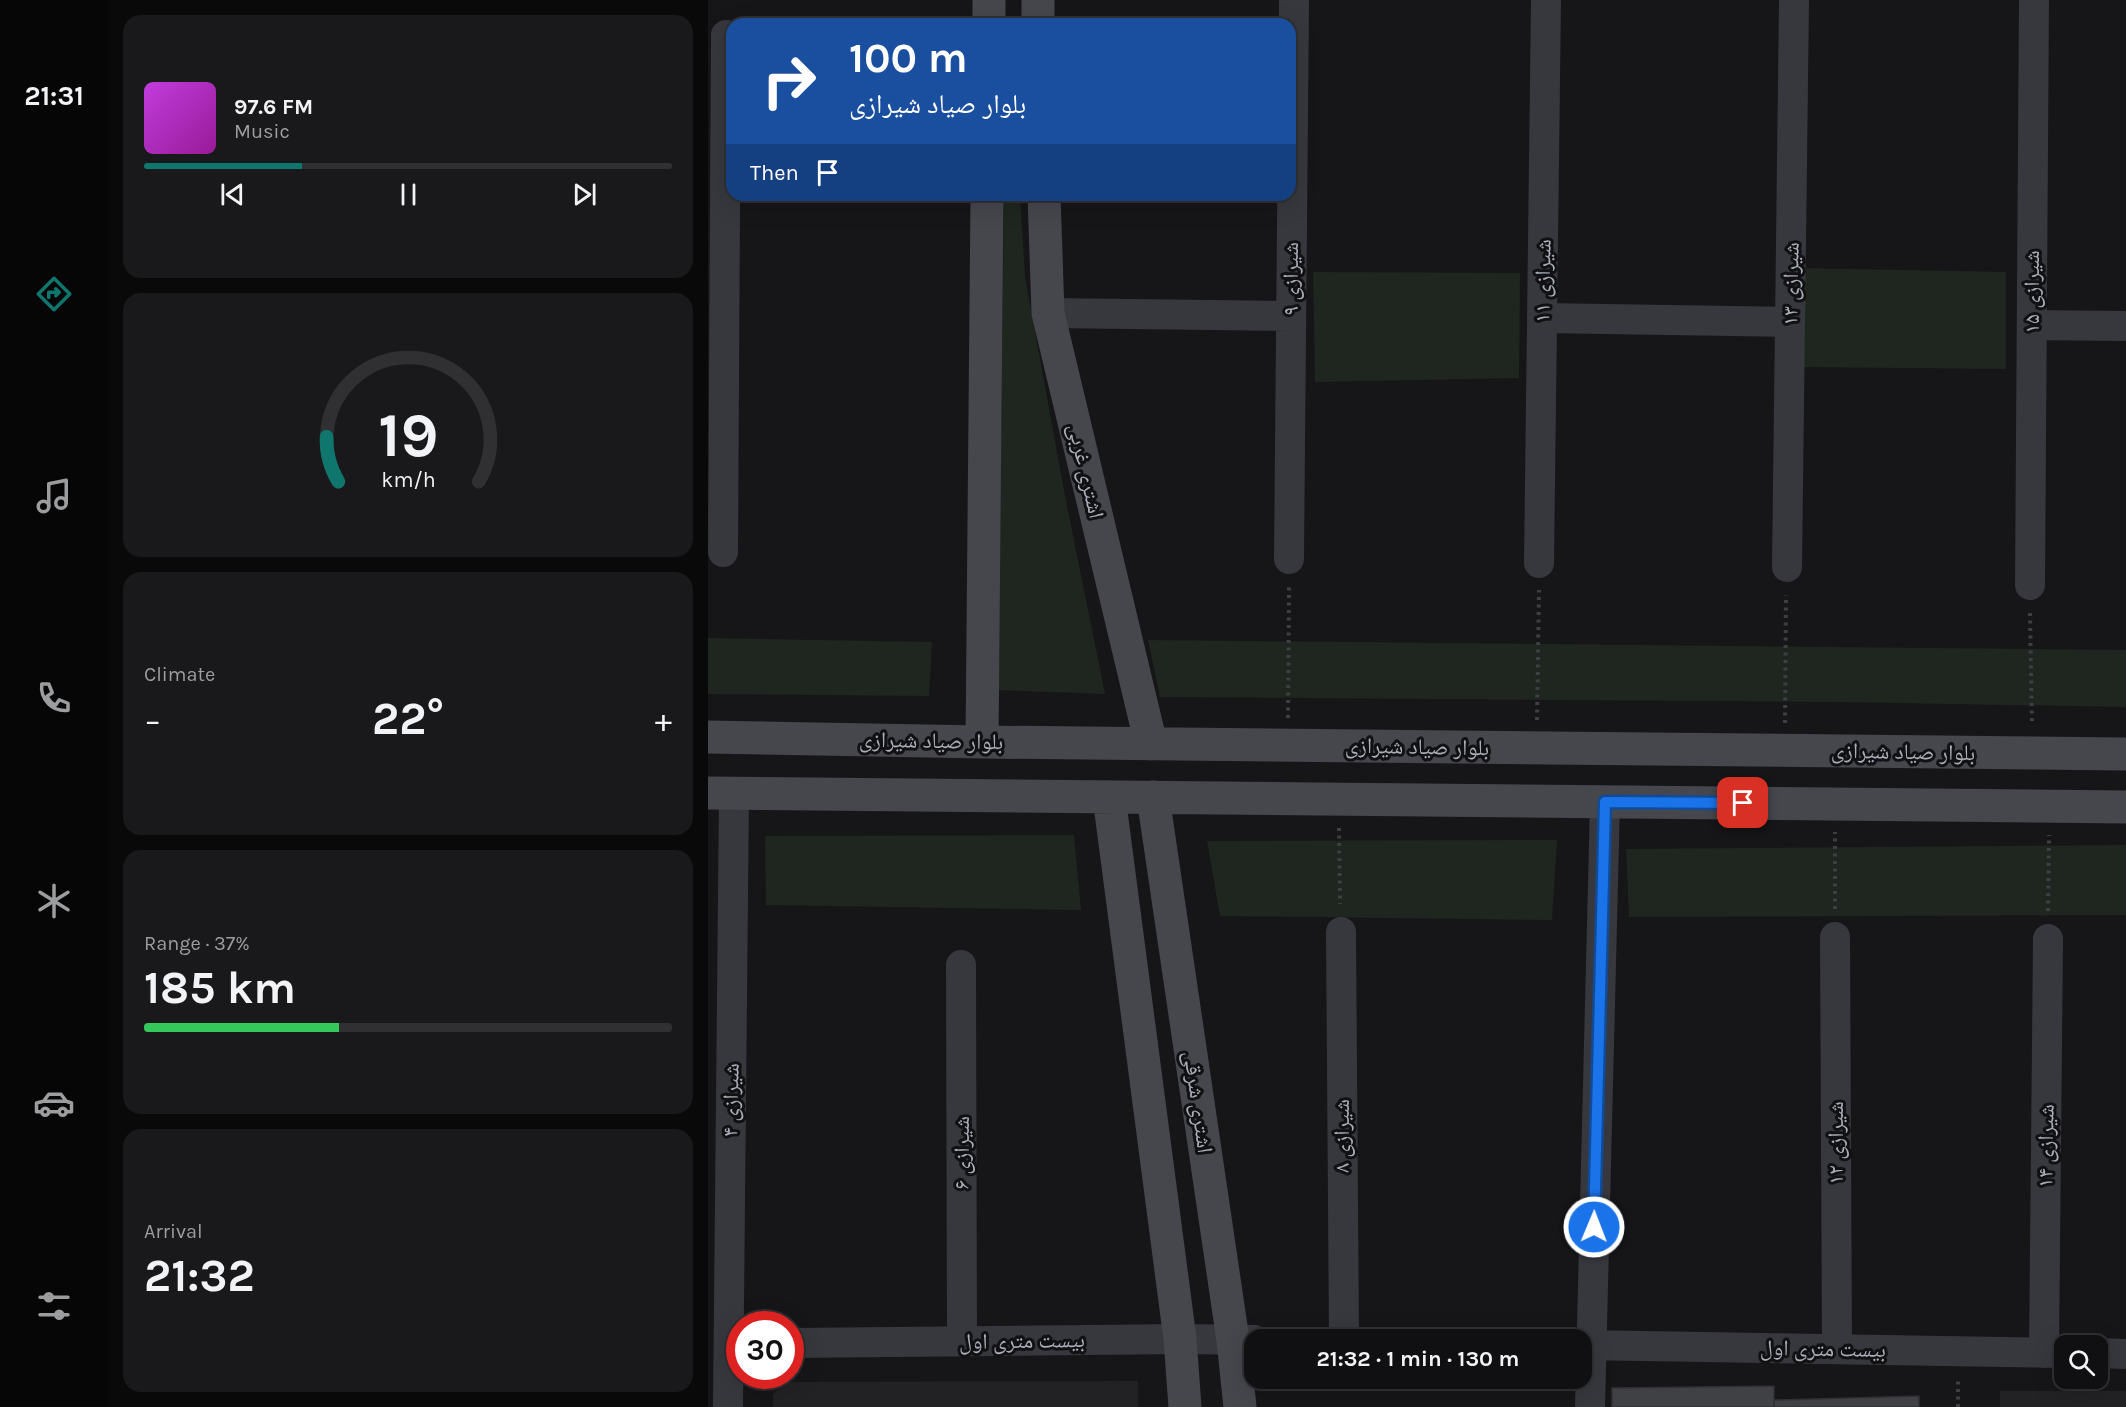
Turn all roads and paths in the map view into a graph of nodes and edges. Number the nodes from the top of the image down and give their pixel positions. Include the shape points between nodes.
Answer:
1 (990, 0) edge
2 (1038, 0) edge
3 (1294, 0) edge
4 (1546, 0) edge
5 (1794, 0) edge
6 (2034, 0) edge
7 (989, 18) edge
8 (1038, 18) edge
9 (1294, 18) edge
10 (726, 35) dead end
11 (987, 201) edge
12 (1044, 201) edge
13 (1292, 201) edge
14 (716, 303) edge
15 (1048, 313) junction
16 (1291, 316) junction
17 (1542, 318) junction
18 (1790, 322) junction
19 (2032, 325) junction
20 (2126, 326) edge
21 (723, 552) dead end
22 (1289, 559) joint
23 (1539, 563) joint
24 (1787, 567) joint
25 (2030, 585) joint
26 (708, 737) edge
27 (981, 742) junction
28 (1151, 744) junction
29 (1287, 745) junction
30 (1537, 748) junction
31 (1785, 750) junction
32 (2032, 753) junction
33 (2126, 754) edge
34 (721, 793) edge
35 (1109, 797) junction
36 (1153, 797) junction
37 (1338, 799) junction
38 (1605, 802) junction
39 (1836, 804) junction
40 (2049, 806) junction
41 (2126, 807) edge
42 (1341, 932) joint
43 (1835, 937) joint
44 (2048, 939) joint
45 (961, 965) dead end
46 (1344, 1329) edge
47 (1587, 1329) edge
48 (1180, 1339) junction
49 (1244, 1340) edge
50 (962, 1341) junction
51 (725, 1344) edge
52 (804, 1344) edge
53 (1592, 1345) edge
54 (1837, 1349) junction
55 (2054, 1353) edge
56 (2108, 1353) edge
57 (2126, 1354) edge
58 (1589, 1389) edge
59 (728, 1407) edge
60 (1185, 1407) edge
61 (1240, 1407) edge
62 (1590, 1407) edge

1 - 7 main road
2 - 8 main road
3 - 9 street, شیرازی ۹
4 - 17 street, شیرازی ۱۱
5 - 18 street, شیرازی ۱۳
6 - 19 street, شیرازی ۱۵
10 - 14 street
11 - 27 main road
12 - 15 main road, اشتری غربی
13 - 16 street, شیرازی ۹
14 - 21 street
15 - 16 street
15 - 28 main road, اشتری غربی
16 - 22 street, شیرازی ۹
17 - 18 street
17 - 23 street, شیرازی ۱۱
18 - 24 street, شیرازی ۱۳
19 - 20 street
19 - 25 street, شیرازی ۱۵
22 - 29 path
23 - 30 path
24 - 31 path
25 - 32 path
26 - 27 main road, بلوار صیاد شیرازی
27 - 28 main road, بلوار صیاد شیرازی
28 - 29 main road, بلوار صیاد شیرازی
29 - 30 main road, بلوار صیاد شیرازی
30 - 31 main road, بلوار صیاد شیرازی
31 - 32 main road, بلوار صیاد شیرازی
32 - 33 main road, بلوار صیاد شیرازی
34 - 35 main road
34 - 51 street, شیرازی ۴
35 - 36 main road
35 - 48 main road
36 - 37 main road
36 - 49 main road, اشتری شرقی
37 - 38 main road
37 - 42 path
38 - 39 main road
38 - 47 street
39 - 40 main road
39 - 43 path
40 - 41 main road
40 - 44 path
42 - 46 street, شیرازی ۸
43 - 54 street, شیرازی ۱۲
44 - 55 street, شیرازی ۱۴
45 - 50 street, شیرازی ۶
48 - 49 street, بیست متری اول
48 - 50 street, بیست متری اول
48 - 60 main road
49 - 61 main road, اشتری شرقی
50 - 52 street, بیست متری اول
51 - 59 street, شیرازی ۴
53 - 54 street, بیست متری اول
54 - 55 street, بیست متری اول
56 - 57 street
58 - 62 street

